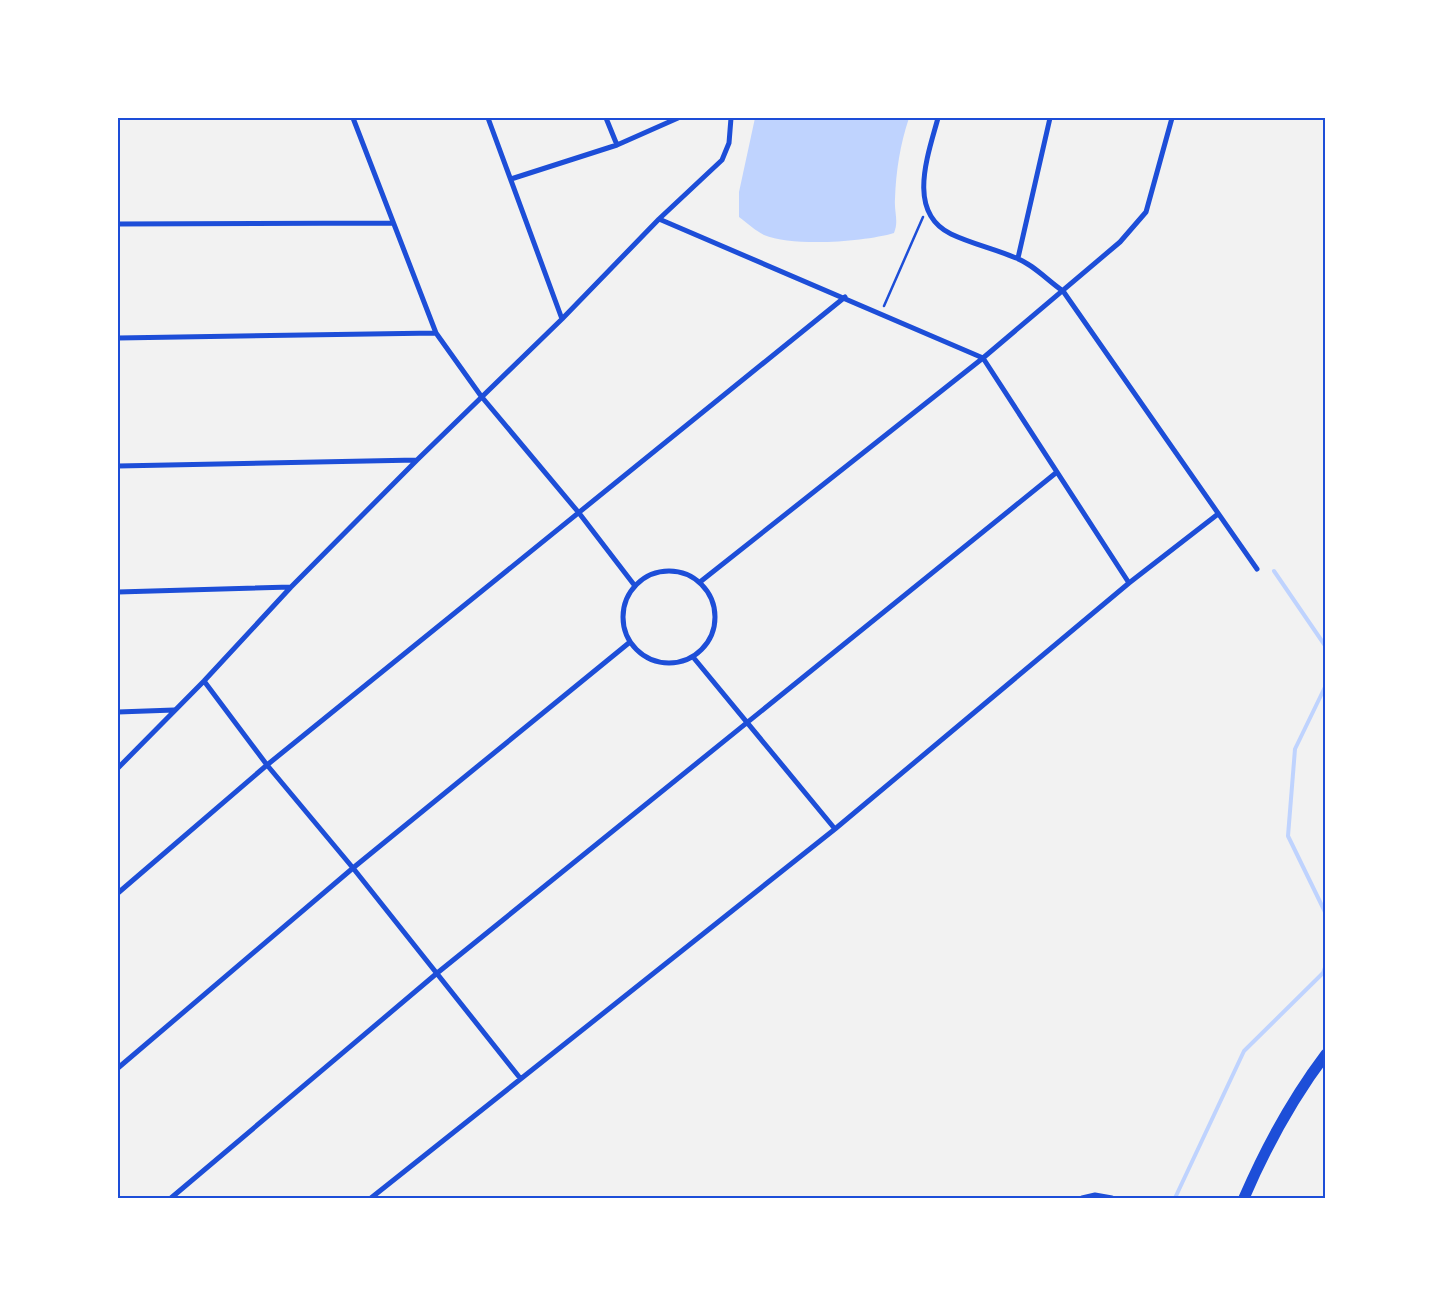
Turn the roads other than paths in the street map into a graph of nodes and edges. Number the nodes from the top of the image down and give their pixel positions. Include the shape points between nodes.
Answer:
1 (353, 118) edge
2 (488, 118) edge
3 (606, 118) edge
4 (678, 118) edge
5 (731, 118) edge
6 (938, 118) edge
7 (1050, 118) edge
8 (1172, 118) edge
9 (617, 145) junction
10 (511, 179) junction
11 (659, 219) junction
12 (393, 223) junction
13 (118, 224) edge
14 (1018, 258) junction
15 (1063, 291) junction
16 (845, 297) junction
17 (562, 319) junction
18 (436, 333) junction
19 (118, 338) edge
20 (982, 358) junction
21 (482, 396) junction
22 (416, 460) junction
23 (118, 466) edge
24 (1057, 472) junction
25 (579, 513) junction
26 (1218, 514) junction
27 (1257, 569) dead end
28 (700, 582) junction
29 (1129, 583) junction
30 (635, 586) junction
31 (291, 587) junction
32 (118, 592) edge
33 (630, 642) junction
34 (693, 657) junction
35 (204, 681) junction
36 (175, 710) junction
37 (118, 712) edge
38 (749, 724) junction
39 (267, 765) junction
40 (118, 768) edge
41 (835, 829) junction
42 (353, 868) junction
43 (118, 893) edge
44 (436, 974) junction
45 (1326, 1054) edge
46 (118, 1068) edge
47 (520, 1078) junction
48 (171, 1198) edge
49 (371, 1198) edge
50 (1082, 1198) edge
51 (1112, 1198) edge
52 (1244, 1198) edge

1 - 12 street
2 - 10 street
3 - 9 street
4 - 9 street
5 - 11 street via 729,142 722,160
6 - 14 street via 924,183 926,209 936,225 952,234
7 - 14 street
8 - 15 street via 1146,212 1120,242
9 - 10 street
10 - 17 street
11 - 16 street
11 - 17 street
12 - 13 street
12 - 18 street
14 - 15 street
15 - 20 street
15 - 26 street
16 - 20 street
16 - 25 street
17 - 21 street
18 - 19 street
18 - 21 street
20 - 24 street
20 - 28 street
21 - 22 street
21 - 25 street
22 - 23 street
22 - 31 street
24 - 29 street
24 - 38 street
25 - 30 street
25 - 39 street
26 - 27 street
26 - 29 street
28 - 30 street via 672,571 652,574
28 - 34 street via 711,596 716,612 714,630 706,645
29 - 41 street
30 - 33 street via 626,598 623,613 624,628
31 - 32 street
31 - 35 street
33 - 34 street via 642,655 658,662 676,663
33 - 42 street
34 - 38 street
35 - 36 street
35 - 39 street
36 - 37 street
36 - 40 street
38 - 41 street
38 - 44 street
39 - 42 street
39 - 43 street
41 - 47 street
42 - 44 street
42 - 46 street
44 - 47 street
44 - 48 street
45 - 52 highway via 1295,1097
47 - 49 street
50 - 51 street via 1095,1195

